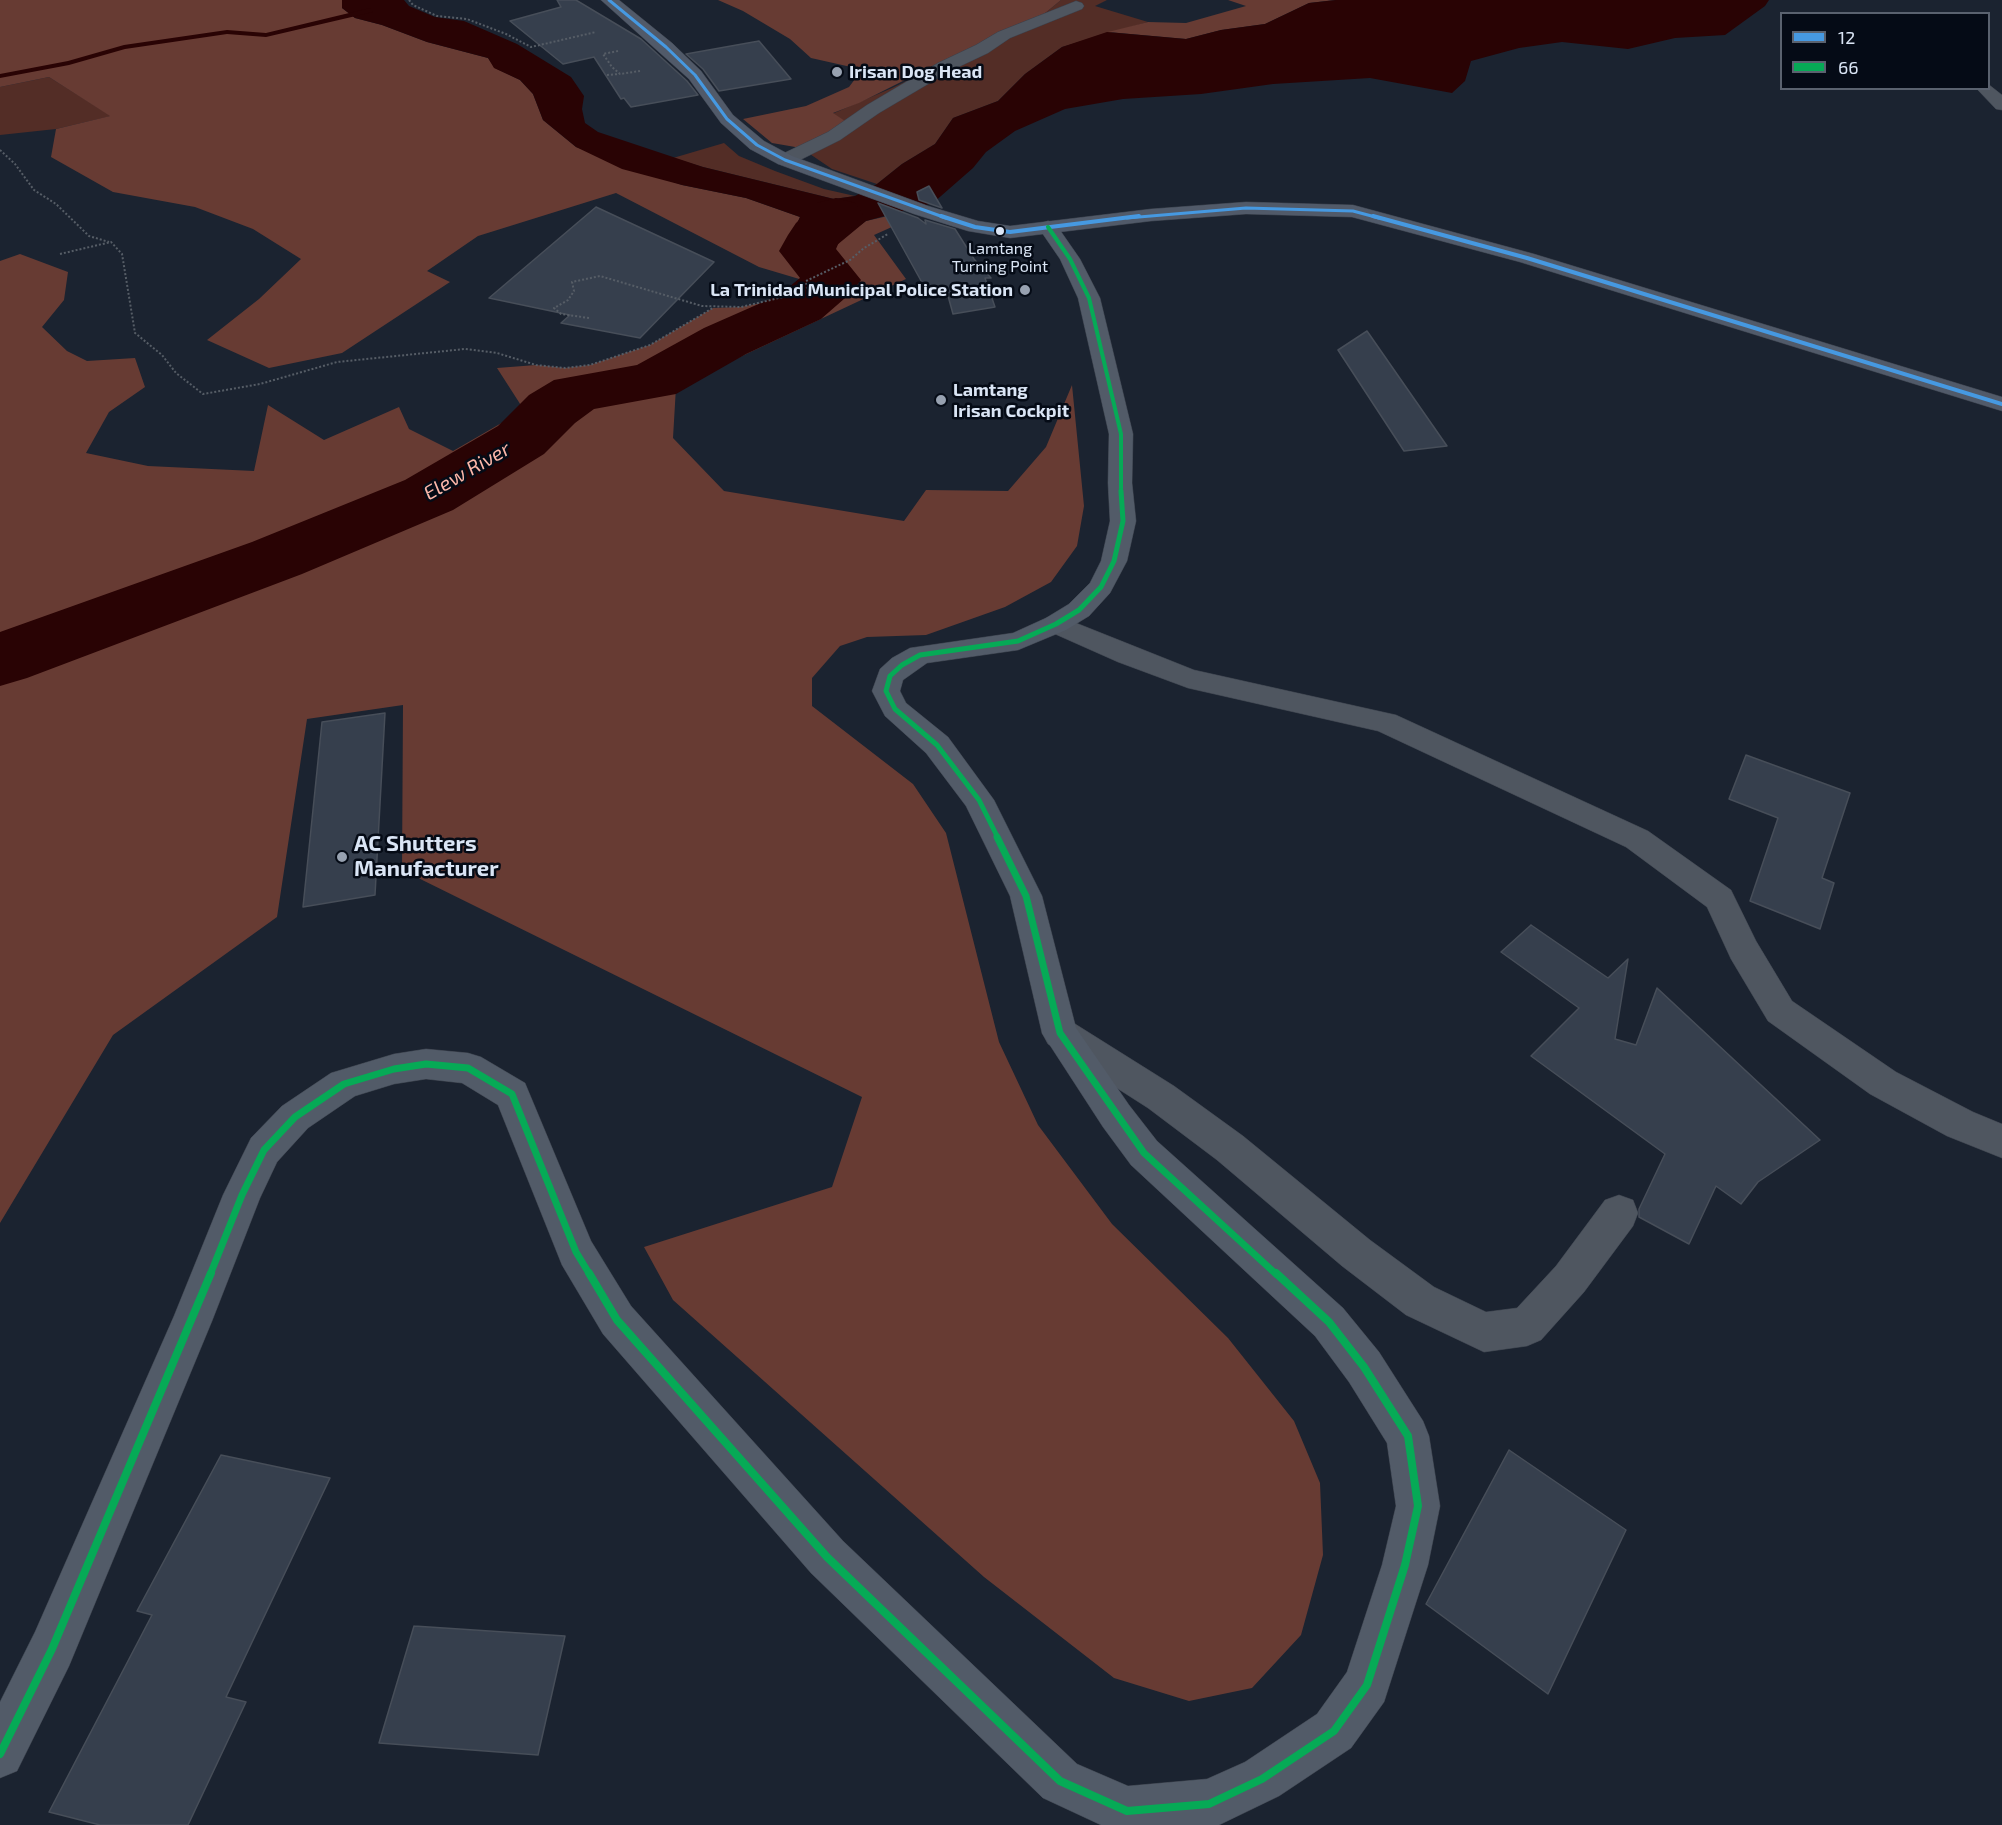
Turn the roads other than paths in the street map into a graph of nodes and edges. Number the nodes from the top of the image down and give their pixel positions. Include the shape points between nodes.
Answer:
1 (609, 0) edge
2 (1076, 6) dead end
3 (1986, 90) edge
4 (2002, 105) edge
5 (785, 160) junction
6 (1048, 227) junction
7 (2002, 404) edge
8 (1056, 624) junction
9 (1060, 1033) junction
10 (2002, 1141) edge
11 (1619, 1213) dead end
12 (0, 1754) edge

1 - 5 highway via 695,75 739,131
2 - 5 street via 1005,35 944,67 834,136
3 - 4 street
5 - 6 highway via 975,227 1010,232
6 - 7 highway via 1246,208 1353,211 1527,258
6 - 8 main road via 1070,259 1089,298 1122,434 1123,521 1114,561 1101,587 1079,610
8 - 9 main road via 1018,641 920,655 890,676 886,691 894,710 937,745 979,800 1026,896
8 - 10 street via 1188,678 1386,722 1637,839 1719,899 1780,1011 1883,1083 1960,1124
9 - 11 street via 1161,1097 1230,1148 1420,1301 1484,1332 1527,1326 1570,1279
9 - 12 main road via 1144,1153 1329,1322 1364,1367 1408,1436 1418,1506 1405,1565 1367,1685 1334,1731 1262,1779 1209,1804 1127,1812 1060,1781 827,1557 617,1320 576,1252 512,1094 468,1068 426,1064 344,1084 295,1117 264,1150 52,1649

